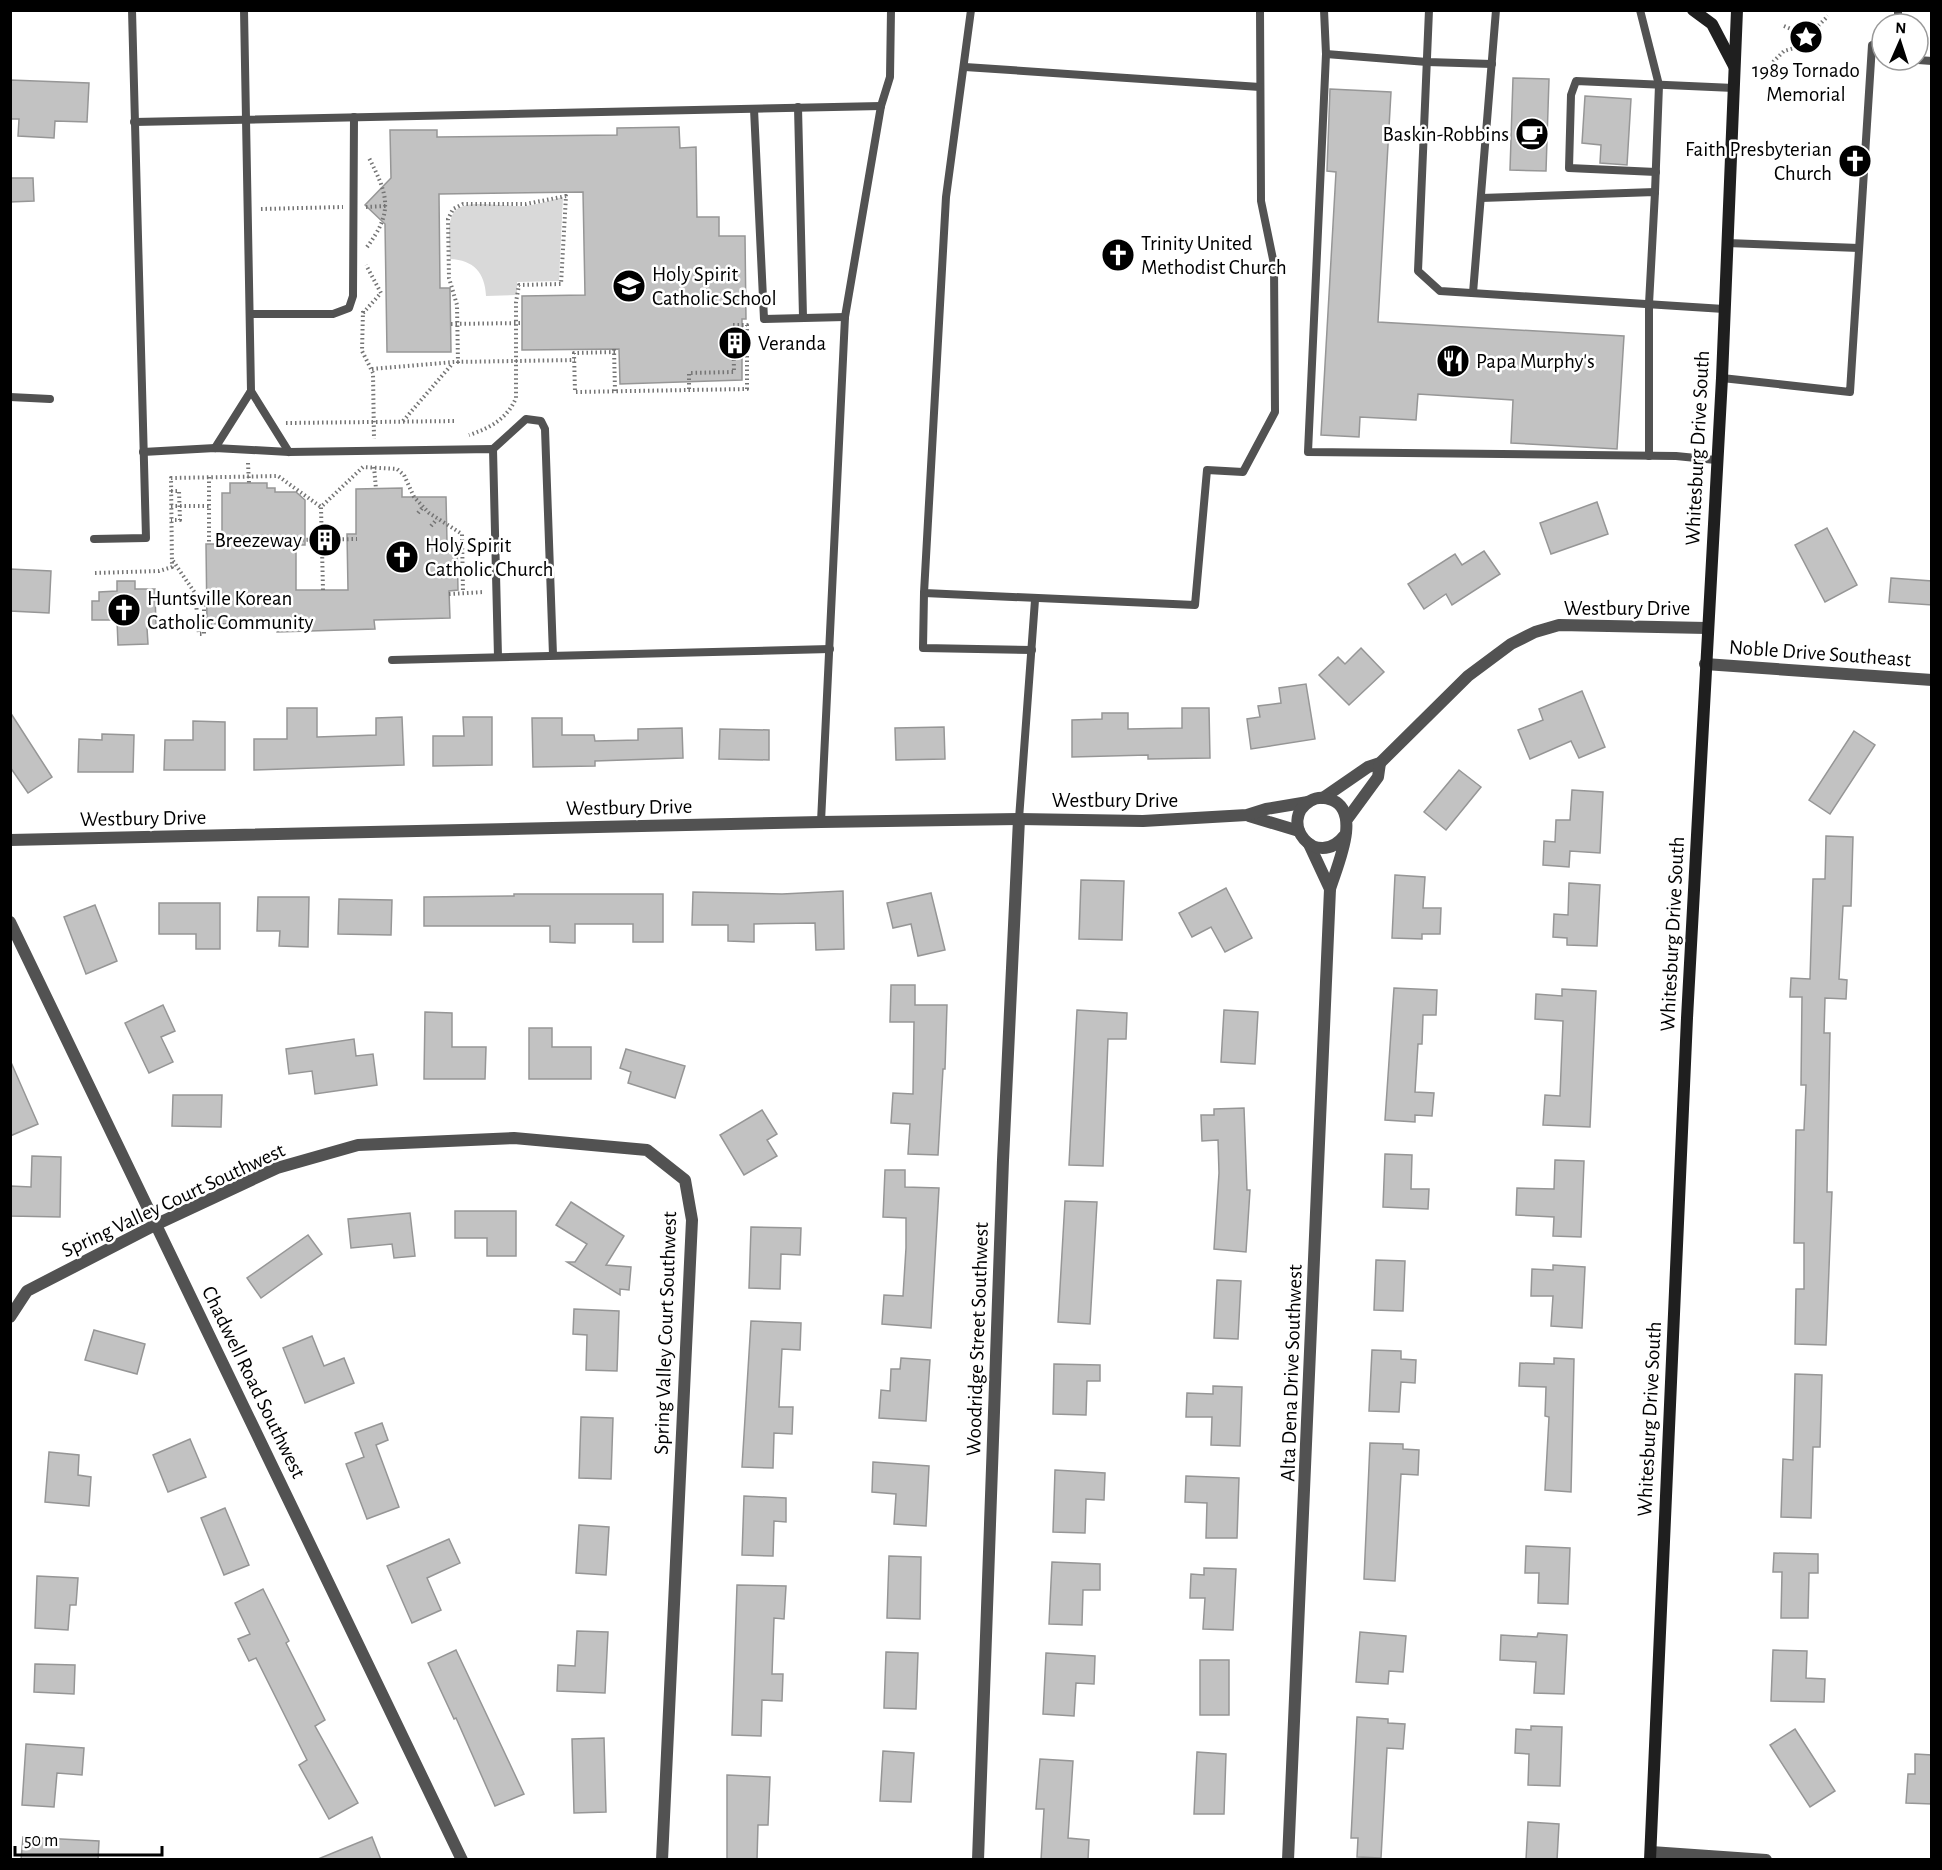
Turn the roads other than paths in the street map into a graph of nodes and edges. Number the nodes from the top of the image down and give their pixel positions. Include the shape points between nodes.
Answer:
1 (132, 10) edge
2 (244, 10) edge
3 (891, 10) edge
4 (971, 10) edge
5 (1260, 10) edge
6 (1324, 10) edge
7 (1429, 10) edge
8 (1496, 10) edge
9 (1640, 10) edge
10 (1693, 10) edge
11 (1737, 10) edge
12 (1326, 54) junction
13 (1427, 62) junction
14 (1492, 64) junction
15 (1734, 66) junction
16 (965, 68) junction
17 (1870, 72) edge
18 (1659, 85) junction
19 (1260, 87) junction
20 (1734, 88) junction
21 (881, 106) junction
22 (798, 107) junction
23 (754, 109) junction
24 (354, 117) junction
25 (246, 120) junction
26 (134, 122) junction
27 (1656, 172) junction
28 (1655, 192) junction
29 (1481, 198) junction
30 (1726, 243) junction
31 (1859, 248) junction
32 (1473, 293) junction
33 (1649, 304) junction
34 (1724, 309) junction
35 (250, 314) junction
36 (803, 317) junction
37 (845, 317) junction
38 (1722, 378) junction
39 (251, 391) junction
40 (10, 397) edge
41 (50, 399) dead end
42 (215, 448) junction
43 (492, 449) junction
44 (143, 452) junction
45 (289, 452) junction
46 (1649, 456) junction
47 (1716, 460) junction
48 (93, 539) dead end
49 (924, 593) junction
50 (1035, 600) junction
51 (1707, 628) junction
52 (830, 649) junction
53 (1032, 650) junction
54 (553, 655) junction
55 (498, 657) junction
56 (392, 660) dead end
57 (1705, 664) junction
58 (1932, 680) edge
59 (1380, 763) junction
60 (1323, 798) junction
61 (1308, 802) junction
62 (1247, 815) junction
63 (1347, 818) junction
64 (1019, 819) junction
65 (821, 822) junction
66 (1299, 831) junction
67 (1345, 835) junction
68 (10, 840) edge
69 (1309, 844) junction
70 (1330, 889) junction
71 (10, 922) edge
72 (157, 1224) junction
73 (10, 1317) edge
74 (1650, 1856) edge
75 (462, 1860) edge
76 (662, 1860) edge
77 (978, 1860) edge
78 (1288, 1860) edge
79 (1766, 1860) edge

1 - 26 lane
2 - 25 lane
3 - 21 lane via 890,76
4 - 16 lane
5 - 19 lane
6 - 12 lane
7 - 13 lane
8 - 14 lane
9 - 18 lane
10 - 15 main road via 1712,24
11 - 15 main road, Whitesburg Drive South
12 - 13 lane
12 - 46 lane via 1308,452
13 - 14 lane
13 - 32 lane via 1418,272 1440,291
14 - 29 lane
15 - 20 main road, Whitesburg Drive South
16 - 19 lane
16 - 49 lane via 946,197
17 - 31 lane
18 - 20 lane
18 - 27 lane
18 - 27 lane via 1576,81 1571,95 1569,168
19 - 50 lane via 1261,201 1274,264 1275,412 1243,472 1207,470 1195,605
20 - 30 main road, Whitesburg Drive South
21 - 22 lane
21 - 37 lane
22 - 23 lane
22 - 36 lane
23 - 24 lane
23 - 36 lane via 764,319
24 - 25 lane
24 - 35 lane via 353,296 349,309 333,314
25 - 26 lane
25 - 35 lane
26 - 44 lane
27 - 28 lane
28 - 29 lane
28 - 33 lane
29 - 32 lane
30 - 31 lane
30 - 34 main road, Whitesburg Drive South
31 - 38 lane via 1850,392
32 - 33 lane
33 - 34 lane
33 - 46 lane
34 - 38 main road, Whitesburg Drive South
35 - 39 lane
36 - 37 lane
37 - 52 lane
38 - 47 main road, Whitesburg Drive South
39 - 42 lane
39 - 45 lane
40 - 41 lane
42 - 44 lane
42 - 45 lane
43 - 45 lane
43 - 54 lane via 526,419 541,421 545,429
43 - 55 lane
44 - 48 lane via 146,538
46 - 47 lane
47 - 51 main road, Whitesburg Drive South
49 - 50 lane
49 - 53 lane via 923,648
50 - 53 lane
51 - 57 main road, Whitesburg Drive South
51 - 59 street, Westbury Drive via 1559,625 1535,632 1511,644 1468,676
52 - 54 lane
52 - 65 lane
53 - 64 lane
54 - 55 lane
55 - 56 lane
57 - 58 street, Noble Drive Southeast
57 - 74 main road, Whitesburg Drive South
59 - 60 street, Westbury Drive
59 - 63 street, Westbury Drive via 1378,777
60 - 61 street
60 - 63 street via 1339,804
61 - 62 street, Westbury Drive
61 - 66 street via 1298,815
62 - 64 street, Westbury Drive via 1143,821
62 - 66 street, Westbury Drive
63 - 67 street
64 - 65 street, Westbury Drive
64 - 77 street, Woodridge Street Southwest
65 - 68 street, Westbury Drive
66 - 69 street
67 - 69 street via 1332,846
67 - 70 street, Alta Dena Drive Southwest
69 - 70 street, Alta Dena Drive Southwest
70 - 78 street, Alta Dena Drive Southwest
71 - 72 street, Chadwell Road Southwest
72 - 73 street, Spring Valley Court Southwest via 27,1291
72 - 75 street, Chadwell Road Southwest
72 - 76 street, Spring Valley Court Southwest via 278,1168 358,1145 514,1138 647,1150 685,1180 692,1220
74 - 79 street

